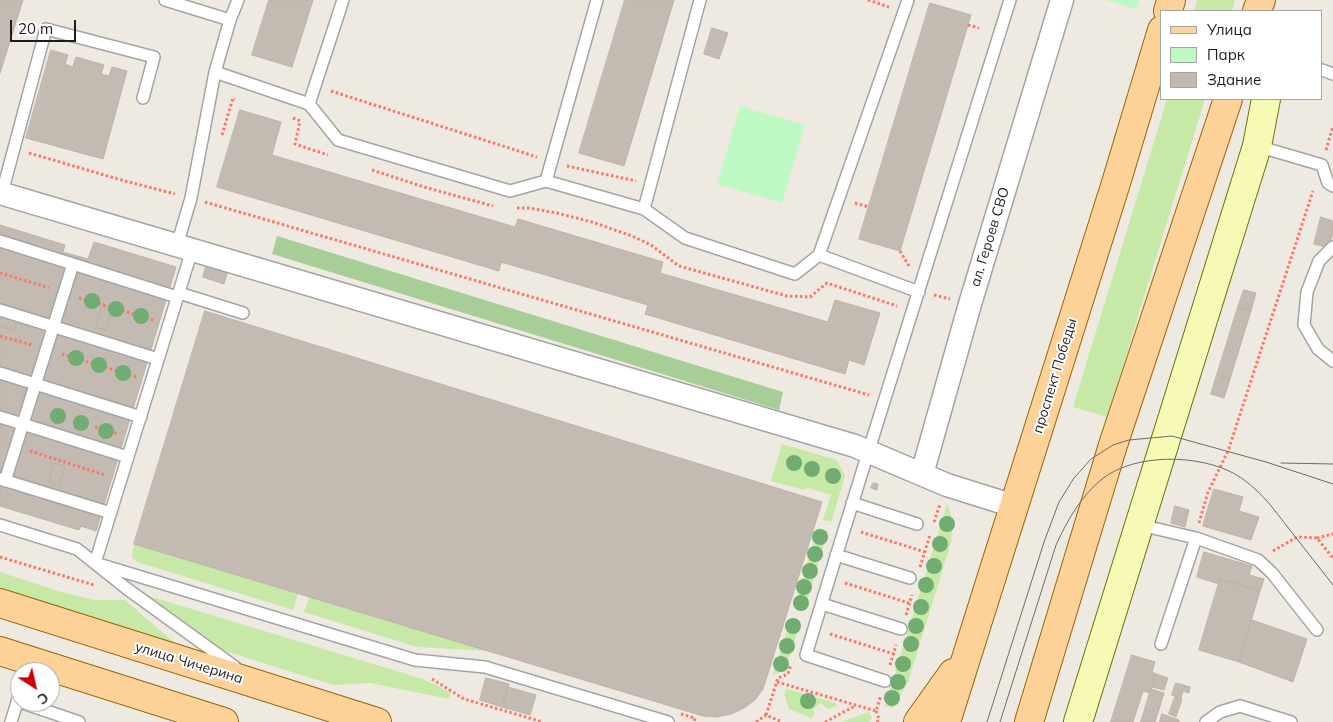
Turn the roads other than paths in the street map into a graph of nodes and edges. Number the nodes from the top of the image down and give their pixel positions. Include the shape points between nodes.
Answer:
1 (165, 0) edge
2 (238, 0) edge
3 (343, 0) edge
4 (597, 0) edge
5 (700, 0) edge
6 (908, 0) edge
7 (1010, 0) edge
8 (1062, 0) edge
9 (230, 20) junction
10 (1160, 37) edge
11 (215, 72) junction
12 (143, 98) dead end
13 (1228, 100) edge
14 (1266, 100) edge
15 (309, 104) junction
16 (1257, 146) junction
17 (546, 181) junction
18 (1333, 186) edge
19 (1, 193) edge
20 (644, 208) junction
21 (0, 242) edge
22 (184, 247) junction
23 (1333, 247) edge
24 (819, 255) junction
25 (73, 264) junction
26 (919, 292) junction
27 (178, 295) junction
28 (0, 310) edge
29 (243, 314) dead end
30 (53, 327) junction
31 (158, 359) junction
32 (1333, 361) edge
33 (0, 373) edge
34 (35, 384) junction
35 (0, 417) edge
36 (140, 417) junction
37 (23, 424) junction
38 (868, 452) junction
39 (128, 457) junction
40 (922, 474) junction
41 (3, 480) edge
42 (852, 503) junction
43 (1014, 506) junction
44 (111, 513) junction
45 (917, 524) dead end
46 (0, 525) edge
47 (1140, 525) junction
48 (1196, 538) junction
49 (836, 555) junction
50 (95, 563) junction
51 (910, 578) dead end
52 (0, 603) edge
53 (822, 604) junction
54 (901, 629) dead end
55 (1317, 630) dead end
56 (1162, 644) dead end
57 (970, 650) junction
58 (0, 651) edge
59 (19, 662) edge
60 (60, 676) edge
61 (885, 681) dead end
62 (259, 685) junction
63 (55, 712) edge
64 (79, 722) edge
65 (224, 722) edge
66 (377, 722) edge
67 (668, 722) edge
68 (918, 722) edge
69 (946, 722) edge
70 (1029, 722) edge
71 (1078, 722) edge
72 (1206, 722) edge
73 (1291, 722) edge

1 - 9 lane
2 - 9 lane
3 - 15 lane
4 - 17 lane
5 - 20 lane
6 - 24 lane
7 - 26 lane
8 - 40 street, ал. Героев СВО
9 - 11 lane
10 - 43 main road, проспект Победы
11 - 15 lane
11 - 22 lane
12 - 19 lane via 154,57 46,29
13 - 70 main road via 1113,445
14 - 16 main road
15 - 17 lane via 338,140 510,191
16 - 18 lane via 1322,166 1328,184
16 - 47 main road
17 - 20 lane
19 - 22 street
20 - 24 lane via 685,238 795,274
21 - 25 lane
22 - 27 lane
22 - 38 street
23 - 32 lane via 1319,261 1307,292 1304,325 1318,349
24 - 26 lane
25 - 27 lane
25 - 30 lane
26 - 38 lane
27 - 29 lane
27 - 31 lane
28 - 30 lane
30 - 31 lane
30 - 34 lane
31 - 36 lane
33 - 34 lane
34 - 36 lane
34 - 37 lane
35 - 37 lane
36 - 39 lane
37 - 39 lane
37 - 41 lane
38 - 40 street
38 - 42 lane
39 - 44 lane
40 - 43 street
41 - 44 lane
42 - 45 lane
42 - 49 lane
43 - 57 main road, проспект Победы
44 - 50 lane
46 - 50 lane via 77,548
47 - 48 lane
47 - 71 main road
48 - 55 lane via 1258,560
48 - 56 lane
49 - 51 lane
49 - 53 lane
50 - 62 lane
50 - 67 lane via 415,660 485,666
52 - 62 main road, улица Чичерина
53 - 54 lane
53 - 61 lane via 806,655
57 - 68 main road
57 - 69 main road, проспект Победы
58 - 59 main road
60 - 65 main road
62 - 66 main road, улица Чичерина
63 - 64 lane
72 - 73 lane via 1220,712 1240,706

